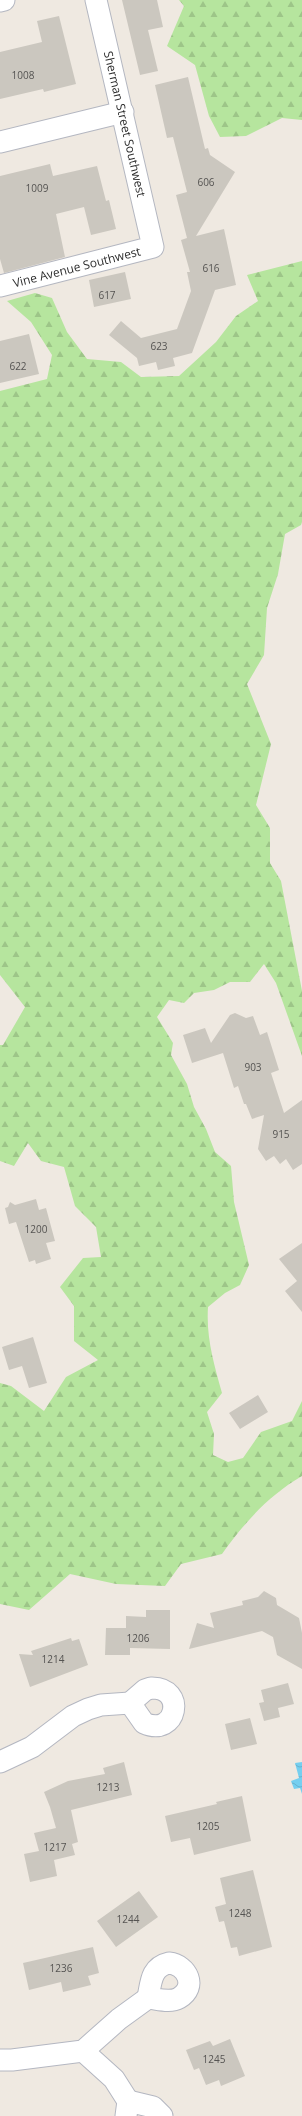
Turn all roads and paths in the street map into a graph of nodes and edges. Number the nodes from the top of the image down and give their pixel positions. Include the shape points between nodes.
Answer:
1 (4, 0) edge
2 (96, 0) edge
3 (0, 1) edge
4 (123, 112) junction
5 (0, 142) edge
6 (153, 247) joint
7 (0, 286) edge
8 (130, 1703) dead end
9 (0, 1762) edge
10 (148, 1998) dead end
11 (83, 2051) junction
12 (0, 2060) edge
13 (127, 2108) edge
14 (162, 2116) edge

1 - 3 street
2 - 4 street, Sherman Street Southwest
4 - 5 street
4 - 6 street, Sherman Street Southwest
6 - 7 street, Vine Avenue Southwest
8 - 9 street via 101,1705 88,1709 73,1716 32,1747
10 - 11 street
11 - 12 street
11 - 13 street via 114,2079
13 - 14 street via 153,2107

